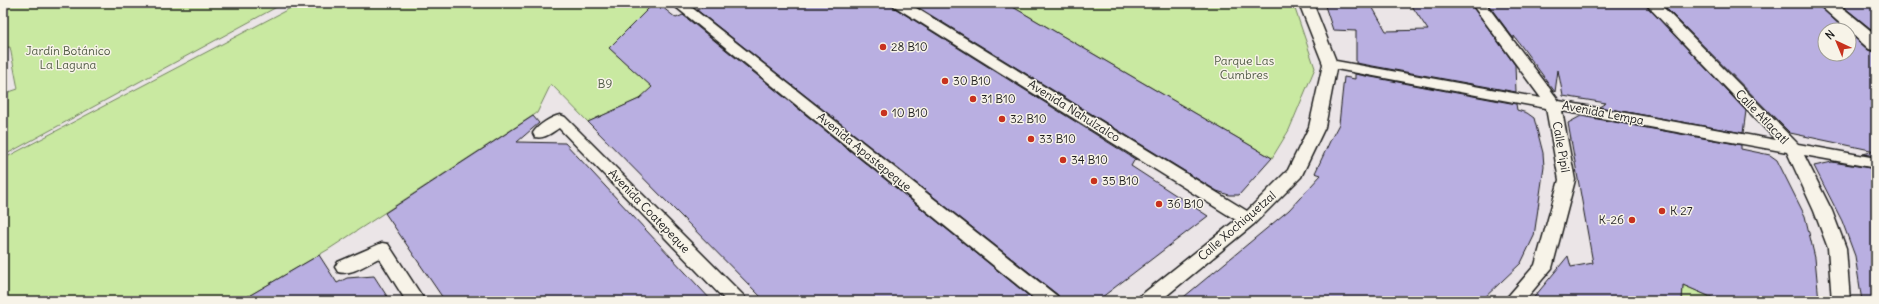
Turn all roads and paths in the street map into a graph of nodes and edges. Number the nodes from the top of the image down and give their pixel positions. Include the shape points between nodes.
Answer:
1 (678, 3) edge
2 (900, 3) edge
3 (1306, 3) edge
4 (1478, 3) edge
5 (1652, 3) edge
6 (1826, 3) edge
7 (1876, 45) edge
8 (1330, 64) junction
9 (1553, 103) junction
10 (541, 133) dead end
11 (1792, 148) junction
12 (1876, 163) edge
13 (1248, 220) junction
14 (344, 267) dead end
15 (416, 301) edge
16 (737, 301) edge
17 (1050, 301) edge
18 (1147, 301) edge
19 (1513, 301) edge
20 (1841, 301) edge

1 - 17 street, Avenida Apastepeque
2 - 13 street, Avenida Nahulzalco
3 - 8 street
4 - 9 street, Calle Pipil
5 - 11 street, Calle Atlacatl
6 - 7 main road
8 - 9 street, Avenida Lempa
8 - 13 street, Calle Xochiquetzal via 1317,127 1295,173
9 - 11 street, Avenida Lempa
9 - 19 street, Calle Pipil via 1567,180 1544,268
10 - 16 street, Avenida Coatepeque via 560,120
11 - 12 street, Avenida Lempa
11 - 20 street, Calle Atlacatl via 1823,211 1837,248
13 - 18 street, Calle Xochiquetzal
14 - 15 street via 382,249

